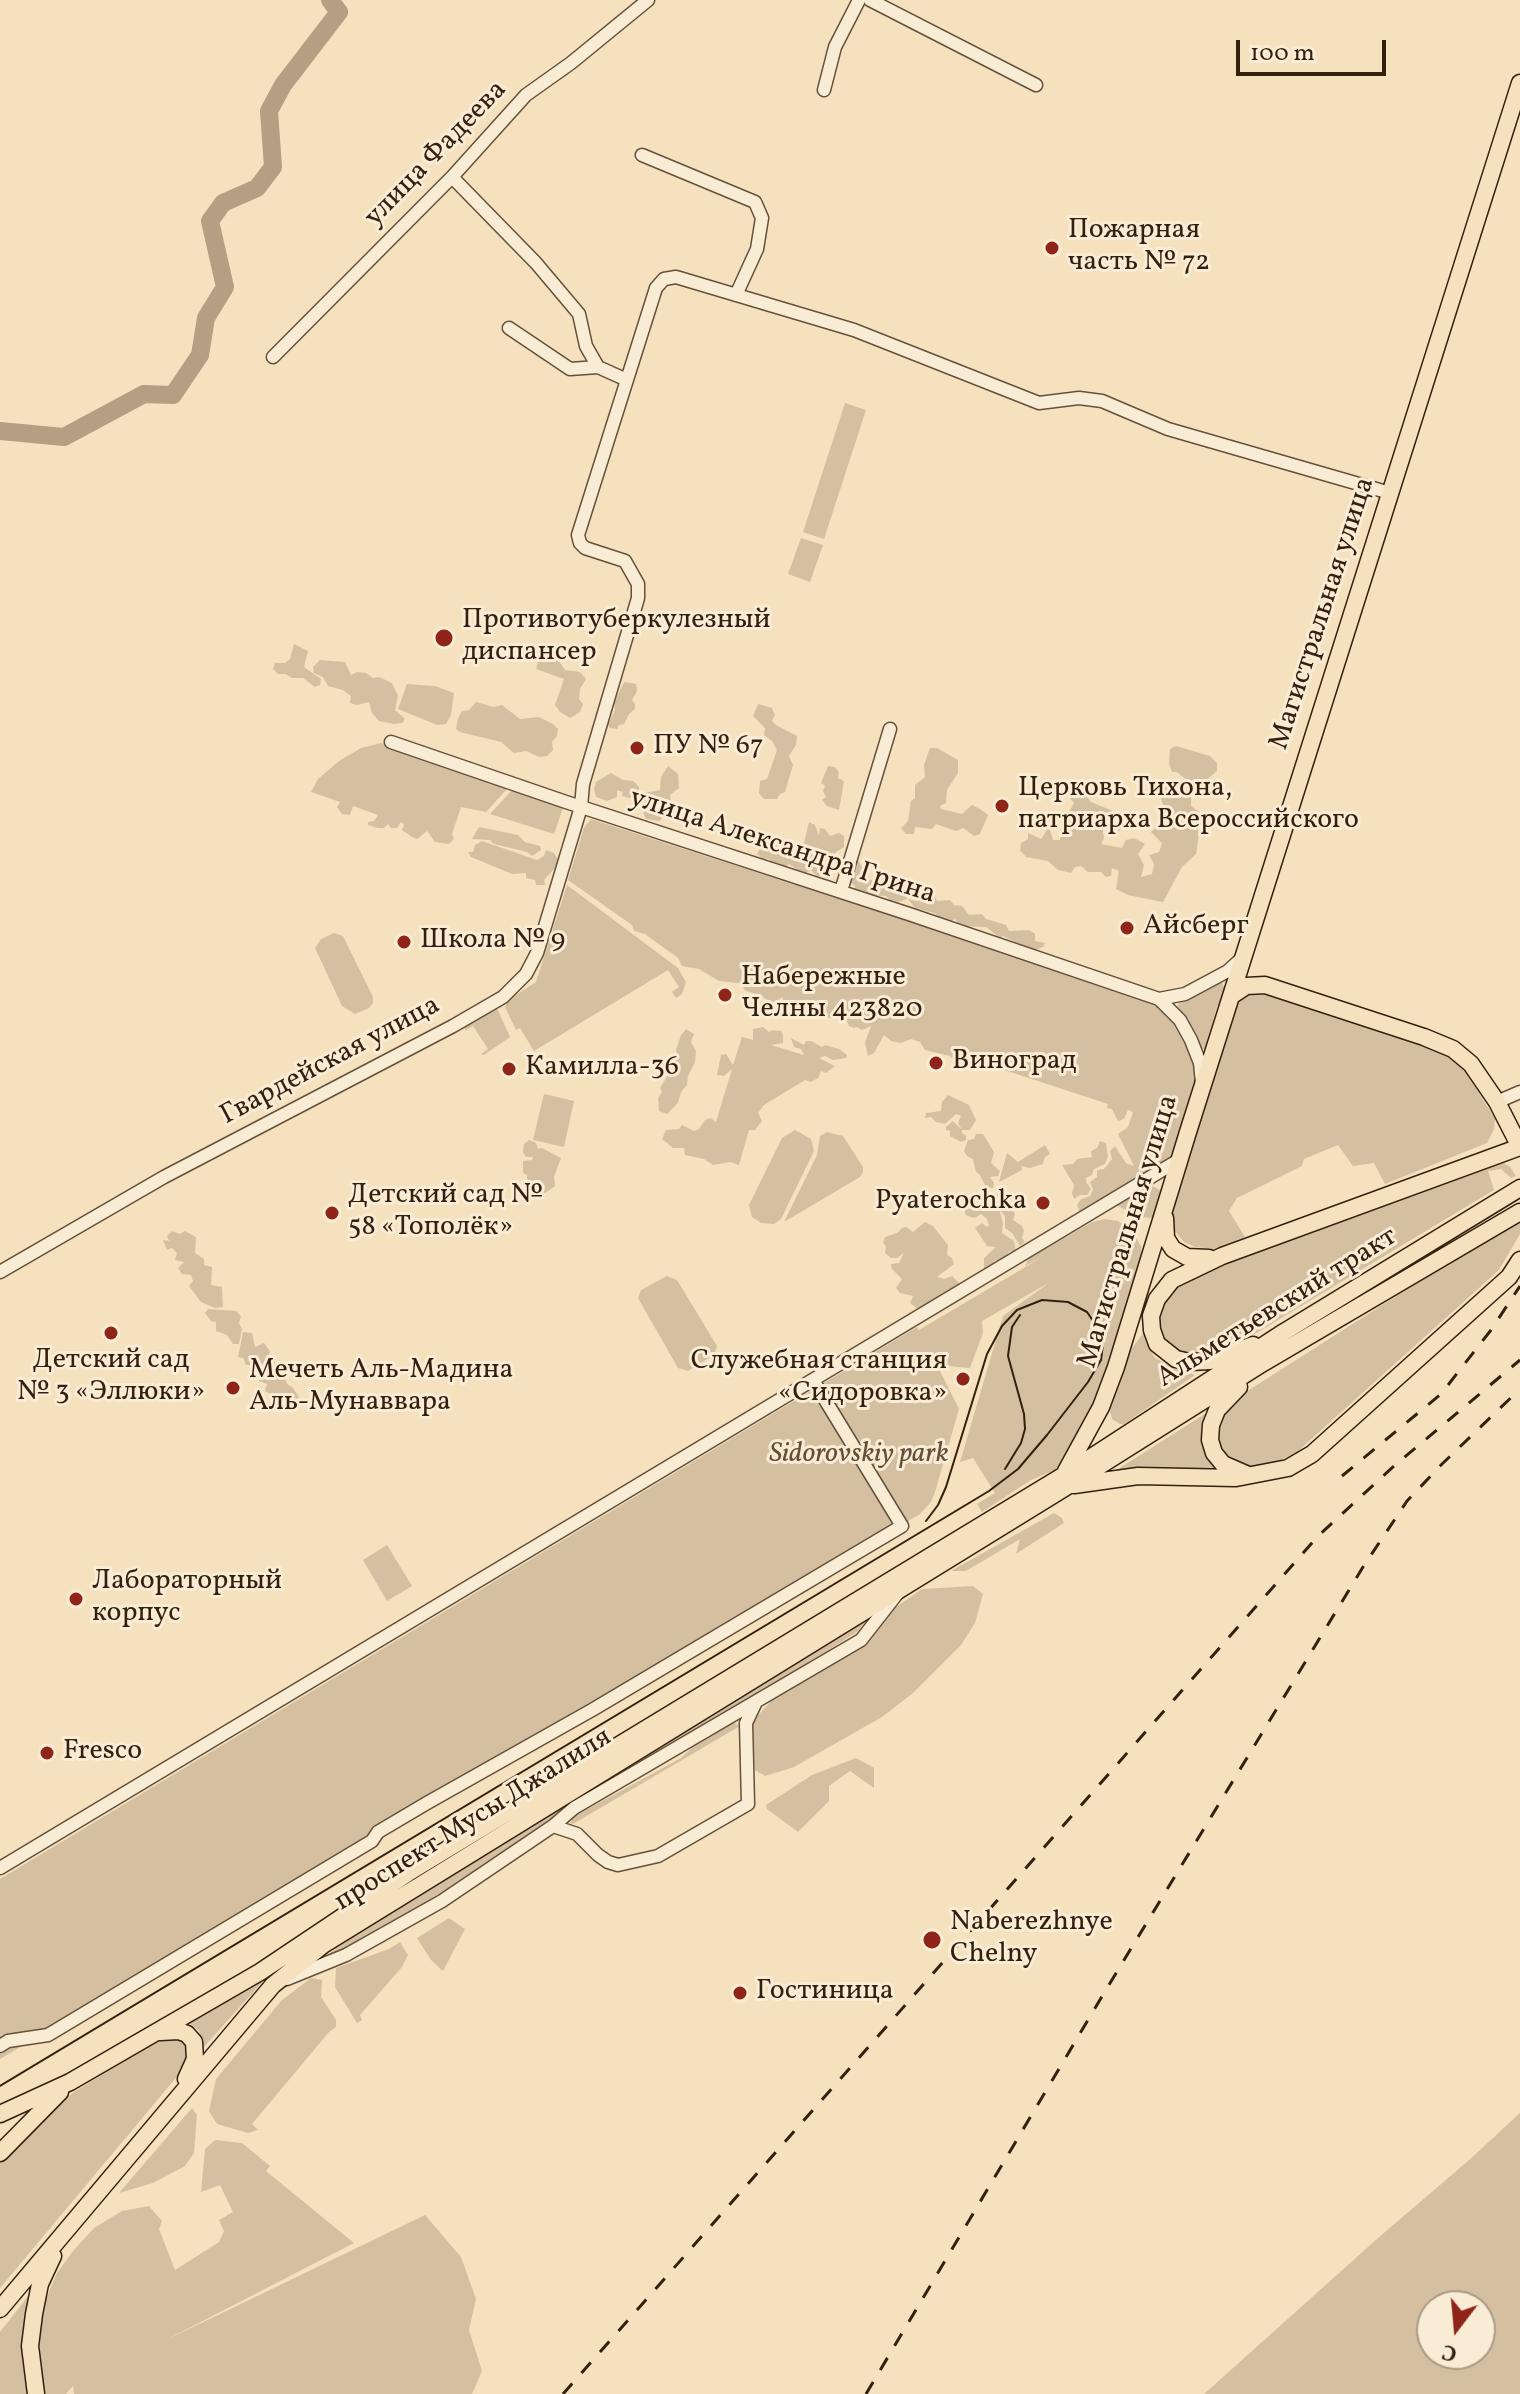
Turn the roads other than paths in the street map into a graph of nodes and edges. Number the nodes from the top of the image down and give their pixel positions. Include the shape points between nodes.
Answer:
1 (648, 0) edge
2 (859, 0) edge
3 (870, 0) edge
4 (1520, 83) edge
5 (1036, 85) dead end
6 (824, 90) dead end
7 (642, 155) dead end
8 (452, 177) junction
9 (736, 295) junction
10 (509, 328) dead end
11 (273, 357) dead end
12 (598, 367) junction
13 (627, 380) junction
14 (1390, 493) junction
15 (890, 729) dead end
16 (391, 742) dead end
17 (581, 807) junction
18 (841, 891) junction
19 (1244, 955) junction
20 (1238, 975) junction
21 (1211, 981) junction
22 (1265, 985) junction
23 (1231, 996) junction
24 (1159, 999) junction
25 (1202, 1086) junction
26 (1520, 1092) edge
27 (1497, 1102) junction
28 (1520, 1147) edge
29 (1179, 1160) junction
30 (1520, 1188) edge
31 (1168, 1196) junction
32 (1520, 1212) edge
33 (1222, 1256) junction
34 (1520, 1260) edge
35 (0, 1272) edge
36 (1284, 1332) junction
37 (1263, 1363) junction
38 (813, 1380) junction
39 (1264, 1475) junction
40 (1066, 1480) junction
41 (901, 1589) junction
42 (757, 1701) junction
43 (553, 1826) junction
44 (0, 1868) edge
45 (273, 1985) junction
46 (158, 2032) junction
47 (0, 2046) edge
48 (70, 2082) junction
49 (179, 2095) junction
50 (0, 2114) edge
51 (0, 2153) edge
52 (61, 2237) junction
53 (0, 2309) edge
54 (36, 2394) edge

1 - 8 street, улица Фадеева via 526,95
2 - 6 street via 835,47
3 - 5 street
4 - 14 main road, Магистральная улица
7 - 9 street via 755,202 762,218 757,249
8 - 11 street, улица Фадеева
8 - 12 street via 579,314 586,346
9 - 13 street via 676,277 664,279 656,288
9 - 14 street via 854,330 1039,403 1102,401 1168,429
10 - 12 street via 570,369
12 - 13 street
13 - 17 street, Гвардейская улица via 578,535 585,548 625,561 638,584 638,598 583,784
14 - 19 main road, Магистральная улица
15 - 18 street
16 - 17 street, улица Александра Грина
17 - 18 street, улица Александра Грина
17 - 35 street, Гвардейская улица via 537,953 511,990
18 - 24 street, улица Александра Грина
19 - 20 main road, Магистральная улица
19 - 21 street
19 - 22 main road
20 - 21 street
20 - 22 street
20 - 23 main road, Магистральная улица
21 - 24 street
22 - 23 main road via 1246,986
22 - 27 main road via 1446,1045 1468,1060
23 - 25 main road, Магистральная улица
24 - 25 street via 1191,1040
25 - 29 main road, Магистральная улица
26 - 27 street
27 - 28 main road
28 - 33 main road
29 - 31 main road, Магистральная улица
29 - 38 street
30 - 36 main road, Альметьевский тракт
31 - 33 main road via 1164,1225 1173,1249 1194,1259
31 - 40 main road, Магистральная улица via 1111,1381
32 - 37 main road, Альметьевский тракт
33 - 36 main road via 1176,1277 1160,1293 1151,1316 1157,1344 1176,1359 1203,1362
34 - 39 main road via 1509,1277 1312,1454
36 - 40 main road, Альметьевский тракт
37 - 39 main road via 1221,1404 1210,1433 1214,1453 1229,1469
37 - 40 main road, Альметьевский тракт
38 - 44 street
38 - 47 street via 902,1526 378,1832 372,1841 48,2035
39 - 40 main road
40 - 41 main road, проспект Мусы Джалиля
40 - 46 main road, проспект Мусы Джалиля via 408,1873 260,1972
41 - 42 street via 861,1640
41 - 45 main road, проспект Мусы Джалиля via 369,1915
42 - 43 street via 574,1808
42 - 43 street via 746,1723 748,1804 658,1856 618,1865 598,1855 577,1834
43 - 45 street via 414,1917 346,1955
45 - 49 main road, проспект Мусы Джалиля
46 - 48 main road, проспект Мусы Джалиля
46 - 49 main road via 179,2031 194,2042 195,2059
48 - 50 main road, проспект Мусы Джалиля
48 - 51 main road
49 - 52 main road, проспект Мусы Джалиля
52 - 53 main road, проспект Мусы Джалиля
52 - 54 main road via 40,2284 34,2314 30,2346

